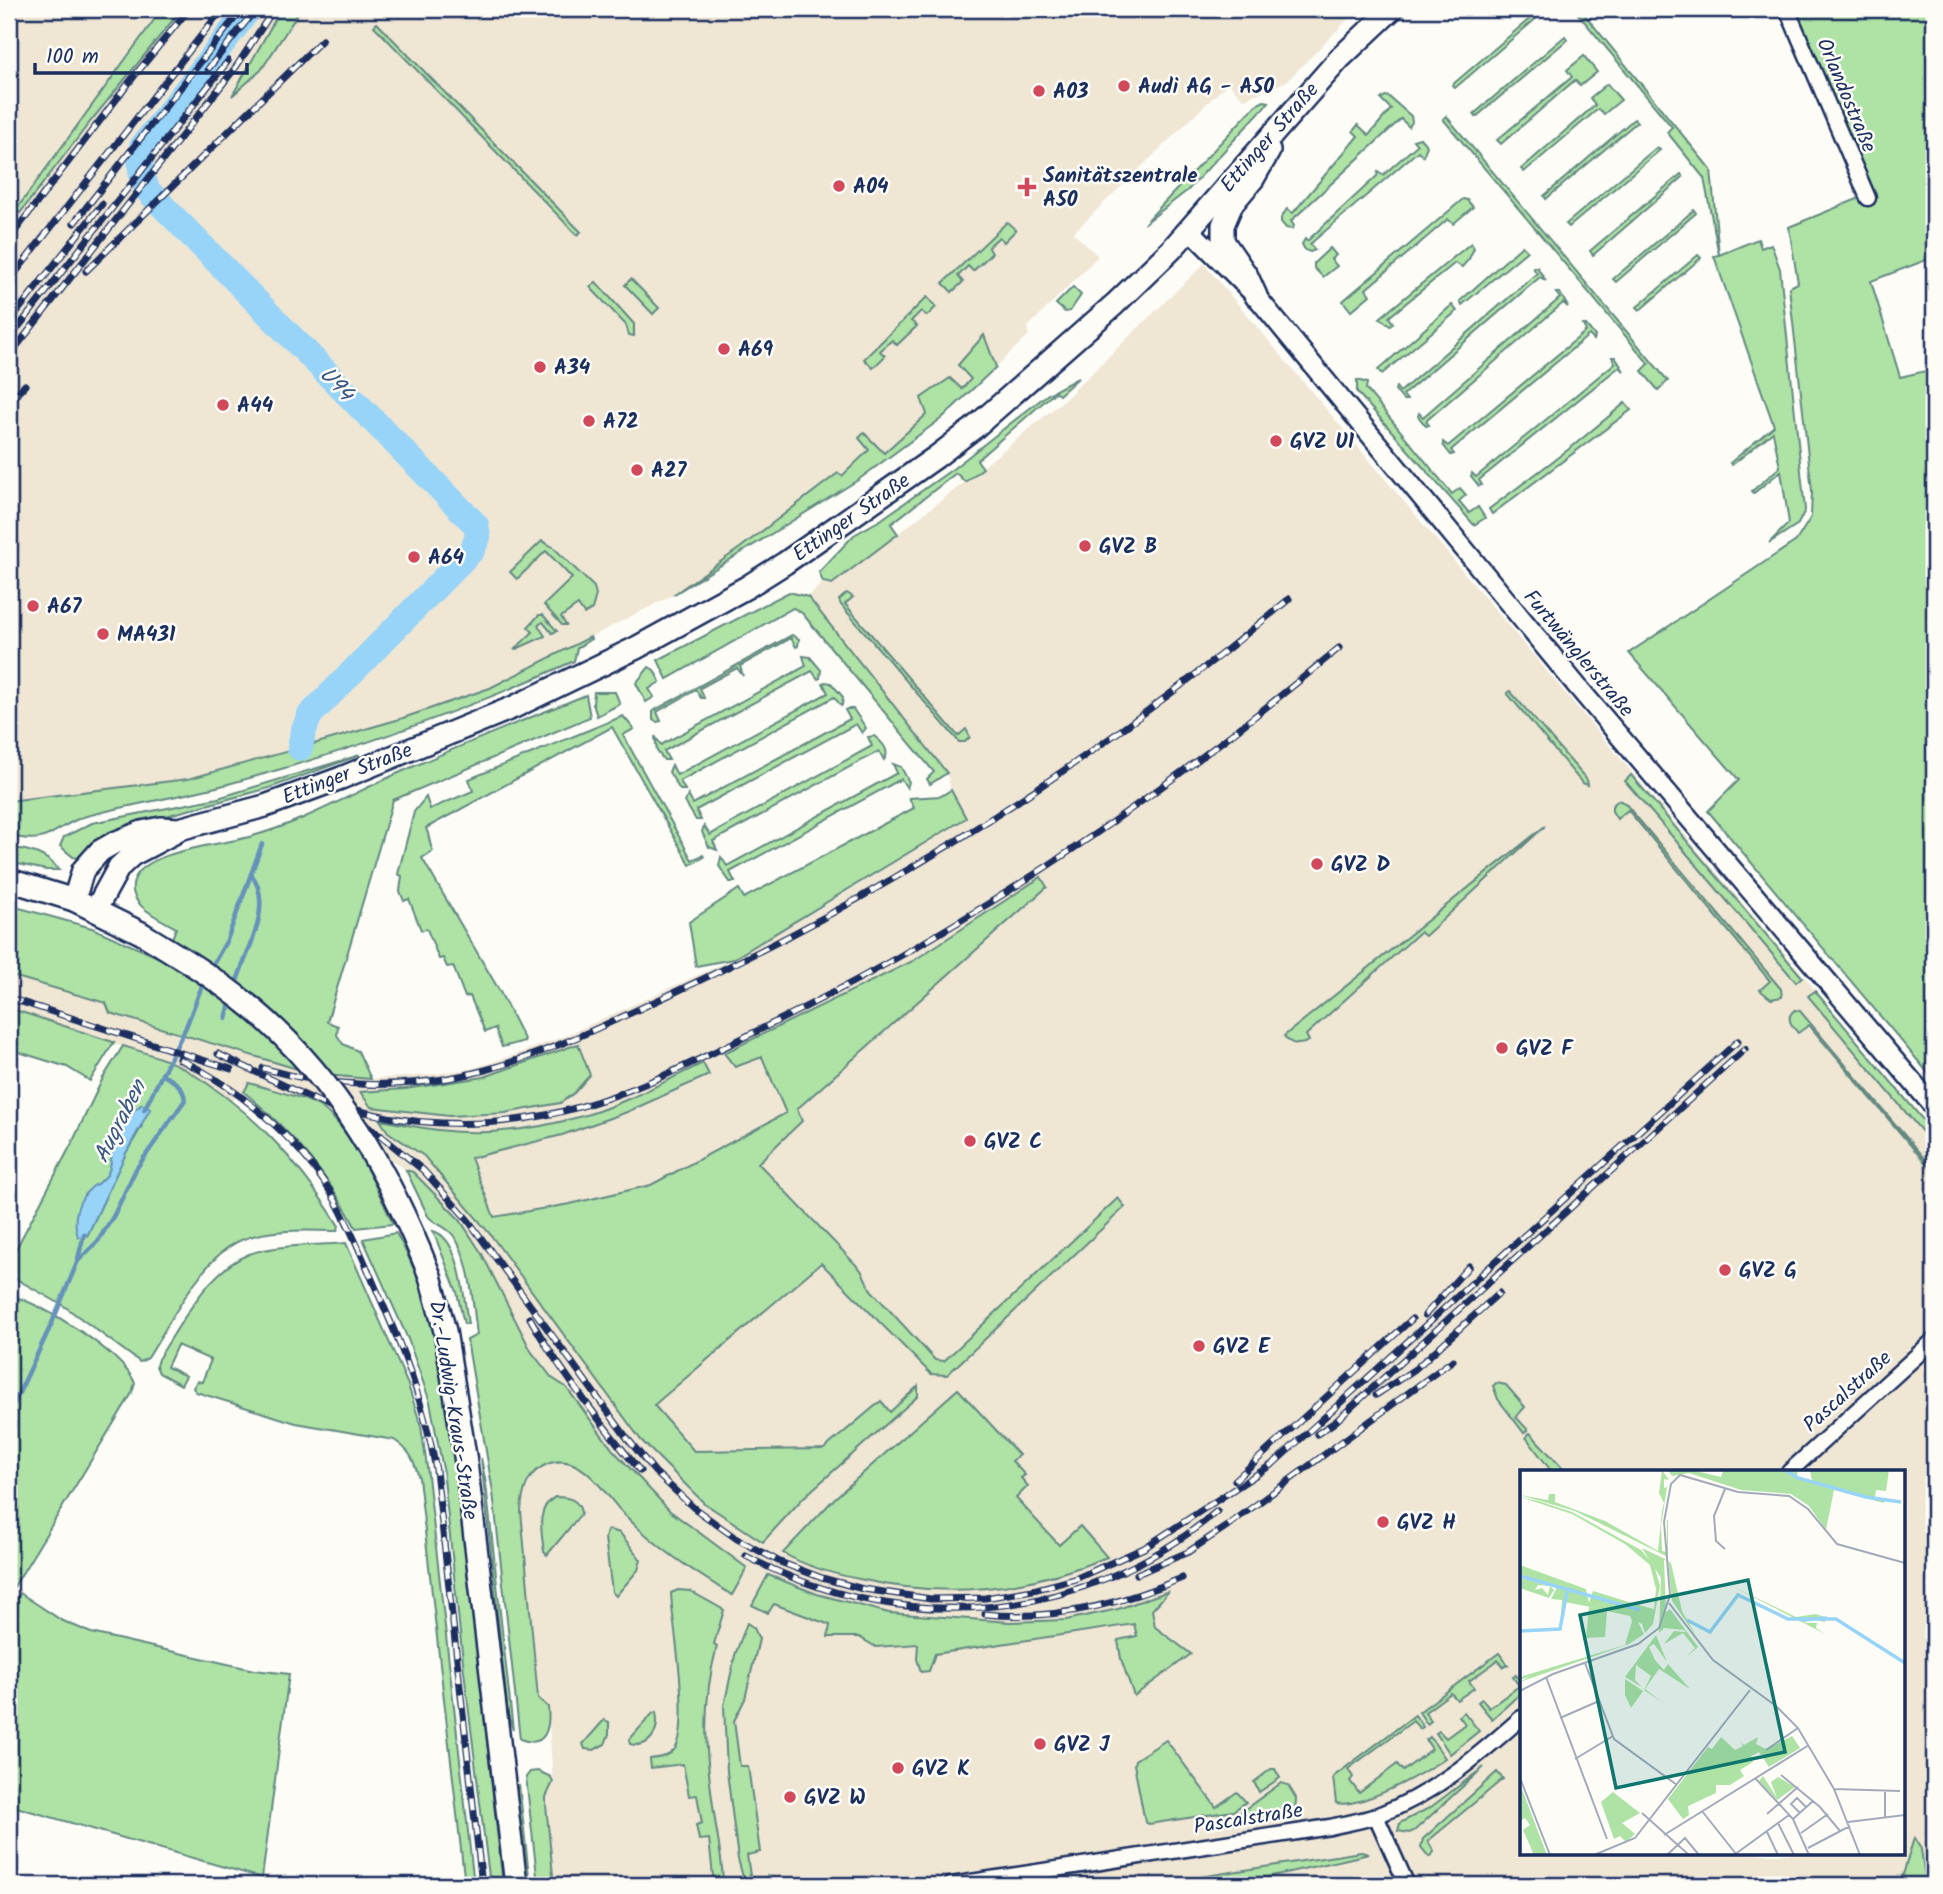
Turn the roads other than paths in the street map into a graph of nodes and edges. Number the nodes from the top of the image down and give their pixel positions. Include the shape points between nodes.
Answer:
1 (1392, 9) edge
2 (1787, 9) edge
3 (1279, 126) junction
4 (1868, 198) dead end
5 (1189, 229) junction
6 (1256, 296) junction
7 (178, 829) junction
8 (9, 880) edge
9 (74, 900) junction
10 (96, 909) junction
11 (1934, 1107) edge
12 (1934, 1340) edge
13 (1791, 1470) edge
14 (1520, 1719) edge
15 (1376, 1816) junction
16 (969, 1884) edge
17 (516, 1885) edge
18 (951, 1885) edge
19 (1407, 1885) edge

1 - 3 main road, Ettinger Straße
2 - 4 street, Orlandostraße
3 - 5 main road, Ettinger Straße
3 - 6 main road via 1264,161 1232,204 1223,225 1223,241
5 - 6 street, Furtwänglerstraße
5 - 7 main road, Ettinger Straße via 1115,304 974,428 747,587 636,648 514,706 265,806
6 - 11 street, Furtwänglerstraße via 1577,686
7 - 9 main road, Ettinger Straße via 142,832 100,851 83,870
7 - 10 main road, Ettinger Straße via 119,867
8 - 9 main road
9 - 10 main road
10 - 17 main road, Dr.-Ludwig-Kraus-Straße, bridge via 189,962 252,1009 312,1068 355,1125 394,1189 430,1276 445,1331 464,1448
12 - 13 street, Pascalstraße
14 - 15 street, Pascalstraße via 1459,1772 1410,1802
15 - 16 street, Pascalstraße
15 - 19 street
16 - 18 street, Pascalstraße

